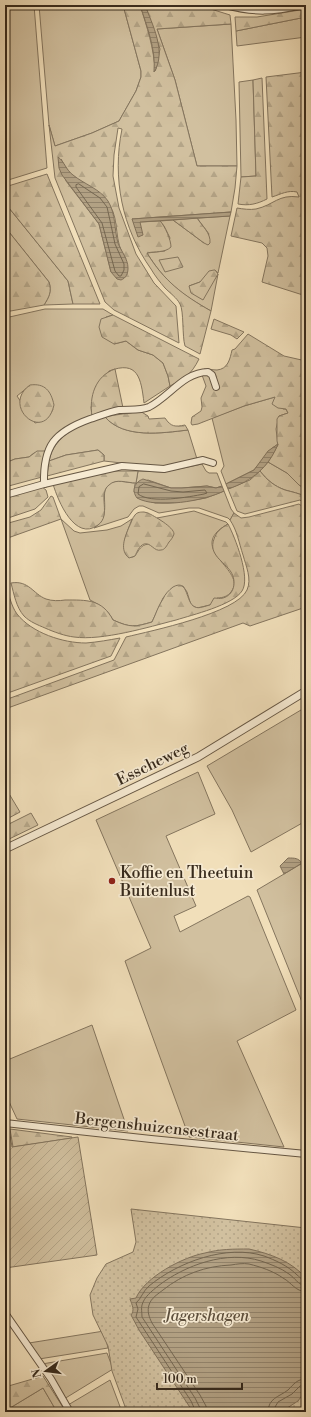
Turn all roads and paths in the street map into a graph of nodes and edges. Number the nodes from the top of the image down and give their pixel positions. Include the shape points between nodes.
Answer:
1 (224, 5) edge
2 (303, 5) edge
3 (216, 387) dead end
4 (213, 463) dead end
5 (44, 484) junction
6 (5, 495) edge
7 (306, 691) edge
8 (5, 849) edge
9 (5, 1123) edge
10 (306, 1154) edge
11 (5, 1313) edge
12 (70, 1412) edge

1 - 2 street via 261,12
3 - 5 street via 212,375 202,372 178,385 147,408 112,412 69,427 58,435 50,446
4 - 5 street via 203,460 164,469 122,466
5 - 6 street
7 - 8 street, Esscheweg via 198,757
9 - 10 street, Bergenshuizensestraat via 150,1140
11 - 12 street via 51,1379

